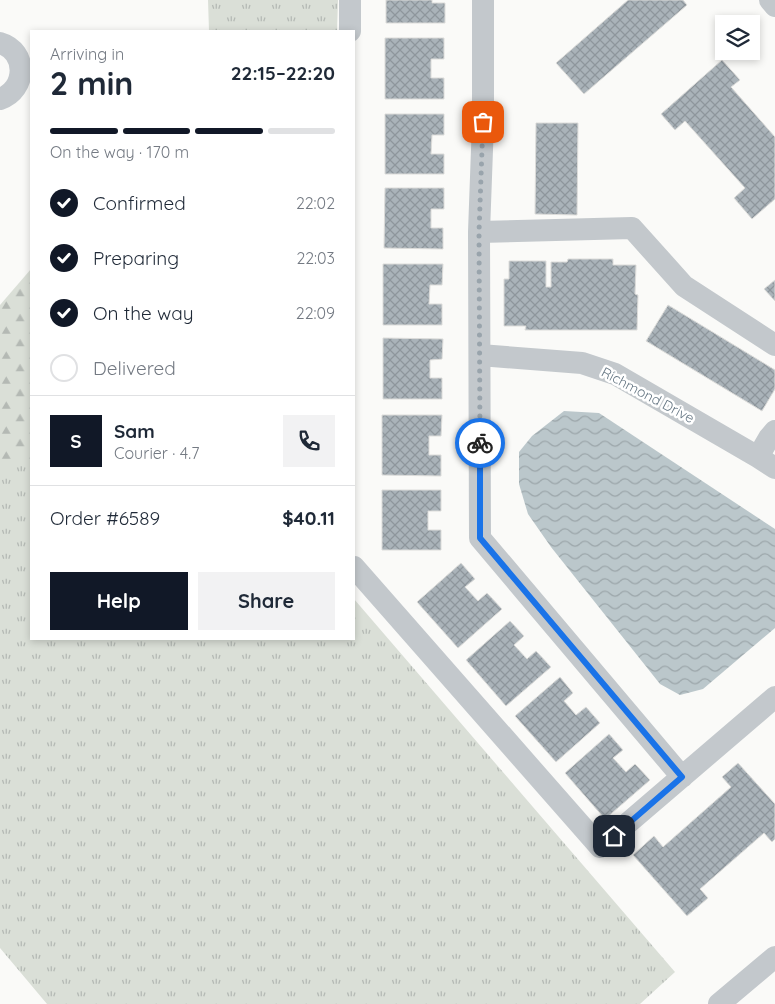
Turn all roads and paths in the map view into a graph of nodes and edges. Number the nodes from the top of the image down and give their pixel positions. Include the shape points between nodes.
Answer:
1 (350, 0) edge
2 (483, 0) edge
3 (770, 0) edge
4 (775, 6) edge
5 (350, 30) edge
6 (0, 43) edge
7 (0, 98) edge
8 (479, 232) junction
9 (775, 345) edge
10 (480, 355) junction
11 (775, 431) edge
12 (767, 462) edge
13 (355, 568) edge
14 (775, 697) edge
15 (682, 777) junction
16 (775, 957) edge
17 (719, 1004) edge

1 - 5 street
2 - 8 street
3 - 4 street
6 - 7 street via 18,56 21,66 18,85
8 - 9 street via 632,228 684,286
8 - 10 street
10 - 12 street, Richmond Drive via 582,363 615,374
10 - 15 street via 480,538
11 - 12 street via 769,438
13 - 15 street via 600,847
14 - 15 street
16 - 17 street

